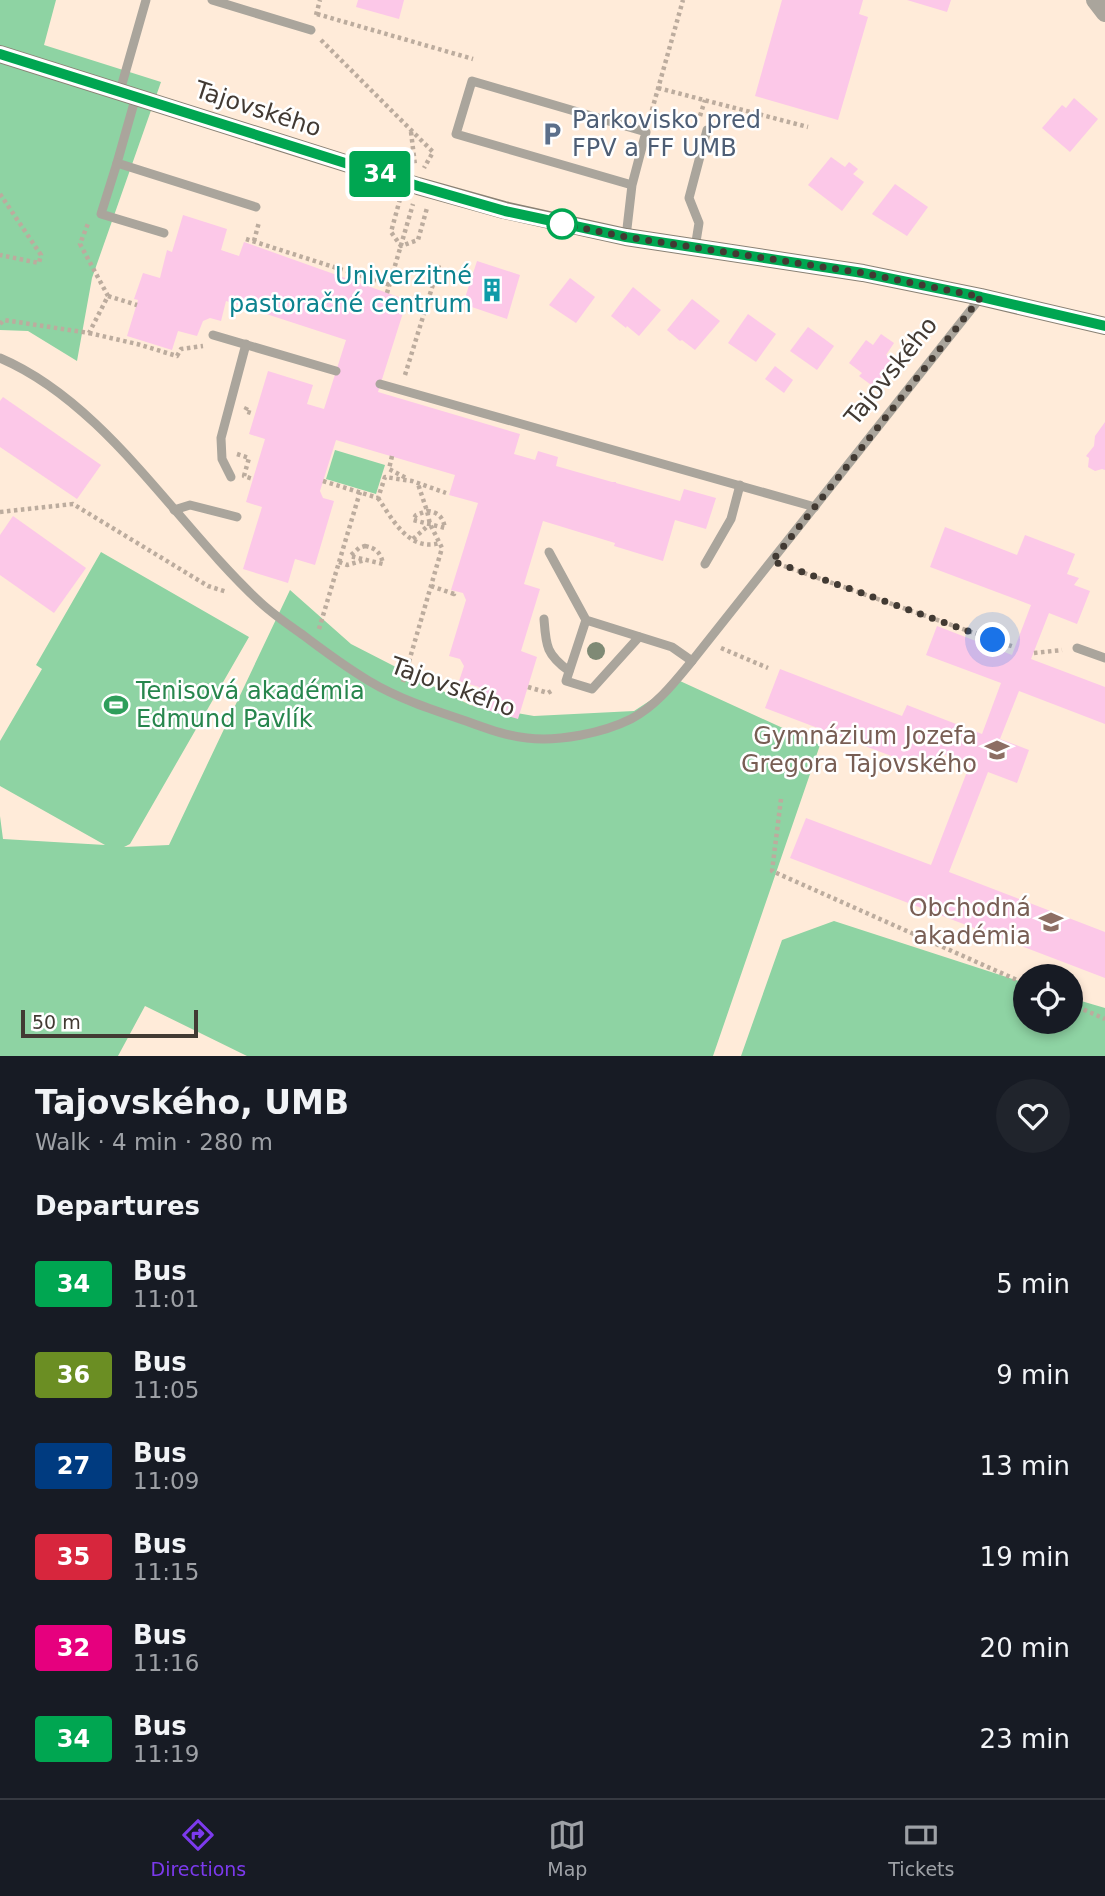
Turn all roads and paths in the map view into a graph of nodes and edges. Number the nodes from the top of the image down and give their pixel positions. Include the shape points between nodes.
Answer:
1 (146, 0) edge
2 (212, 0) edge
3 (320, 0) edge
4 (683, 0) edge
5 (1095, 0) edge
6 (1105, 13) edge
7 (311, 30) joint
8 (0, 54) edge
9 (473, 59) dead end
10 (658, 88) junction
11 (128, 93) junction
12 (705, 100) junction
13 (699, 121) dead end
14 (808, 127) dead end
15 (707, 130) dead end
16 (411, 132) junction
17 (646, 132) junction
18 (117, 163) junction
19 (415, 170) dead end
20 (422, 172) dead end
21 (632, 185) junction
22 (0, 194) edge
23 (400, 199) dead end
24 (413, 203) dead end
25 (256, 207) dead end
26 (427, 207) dead end
27 (90, 218) dead end
28 (260, 220) dead end
29 (164, 233) dead end
30 (626, 237) junction
31 (246, 239) dead end
32 (254, 241) junction
33 (401, 246) junction
34 (695, 248) junction
35 (0, 255) edge
36 (439, 265) dead end
37 (390, 285) junction
38 (387, 293) dead end
39 (108, 296) junction
40 (981, 297) junction
41 (137, 305) dead end
42 (1, 320) edge
43 (1105, 326) edge
44 (89, 333) junction
45 (213, 335) dead end
46 (246, 344) junction
47 (181, 349) dead end
48 (0, 358) edge
49 (408, 366) dead end
50 (336, 371) dead end
51 (380, 384) dead end
52 (246, 411) dead end
53 (254, 414) dead end
54 (392, 456) dead end
55 (231, 477) dead end
56 (323, 481) dead end
57 (415, 482) junction
58 (740, 485) junction
59 (360, 492) junction
60 (446, 493) dead end
61 (378, 498) junction
62 (815, 507) junction
63 (174, 510) junction
64 (428, 510) junction
65 (0, 512) edge
66 (237, 517) dead end
67 (430, 524) junction
68 (413, 539) junction
69 (440, 542) junction
70 (549, 552) dead end
71 (367, 559) junction
72 (772, 561) junction
73 (339, 562) junction
74 (705, 564) dead end
75 (431, 586) junction
76 (248, 591) junction
77 (454, 591) dead end
78 (326, 606) dead end
79 (544, 619) dead end
80 (586, 620) junction
81 (639, 637) junction
82 (707, 643) junction
83 (1014, 647) dead end
84 (1077, 648) joint
85 (1034, 653) dead end
86 (1105, 658) edge
87 (692, 661) junction
88 (768, 668) dead end
89 (569, 671) junction
90 (528, 687) dead end
91 (548, 693) dead end
92 (399, 696) junction
93 (781, 799) dead end
94 (1013, 978) edge
95 (1083, 1009) edge
96 (1105, 1019) edge

1 - 11 lane
2 - 7 lane
3 - 9 path via 316,13
4 - 10 path
5 - 6 street
7 - 16 path
8 - 11 main road, Tajovského
10 - 12 path
10 - 17 path
11 - 18 lane
11 - 30 main road, Tajovského via 418,186 505,211
12 - 13 path
12 - 14 path
15 - 34 lane via 689,198 699,223
16 - 19 path
16 - 20 path via 433,152
17 - 21 lane
17 - 21 lane via 472,81 456,134
18 - 25 lane
18 - 29 lane via 101,214
21 - 30 lane
22 - 35 path via 41,255 39,263
23 - 33 path via 391,232
24 - 33 path
26 - 33 path via 418,240
27 - 39 path via 80,244
28 - 32 path
30 - 34 main road, Tajovského
31 - 32 path
32 - 37 path
33 - 37 path
34 - 40 main road, Tajovského via 863,273
36 - 49 path
37 - 38 path
39 - 41 path
39 - 44 path
40 - 43 main road, Tajovského
40 - 62 lane, Tajovského
42 - 44 path
44 - 47 path via 177,356
45 - 46 lane
46 - 50 lane
46 - 55 lane via 221,438 222,459
48 - 63 lane, Tajovského via 69,400
51 - 58 lane
52 - 53 path
54 - 57 path via 389,469
56 - 59 path
57 - 60 path
57 - 61 path via 385,477
57 - 64 path
58 - 62 lane
58 - 74 lane via 731,519
59 - 61 path
59 - 73 path
61 - 68 path via 404,535
62 - 72 lane, Tajovského
63 - 66 lane via 190,505
63 - 76 lane, Tajovského
64 - 67 path
64 - 67 path via 413,520
64 - 67 path via 442,517 446,528
65 - 76 path via 73,504 208,586 230,593
67 - 68 path
67 - 69 path
68 - 69 path via 428,545
69 - 75 path
70 - 80 lane
71 - 71 path via 359,558 350,556 359,548 370,547 379,553 383,564
71 - 73 path via 347,565
72 - 82 lane, Tajovského
72 - 83 path
73 - 78 path
75 - 77 path
75 - 92 path
76 - 92 lane, Tajovského via 332,657
79 - 89 lane via 546,647
80 - 81 lane
80 - 89 lane
81 - 87 lane via 672,647
81 - 89 lane via 592,689 566,681
82 - 87 lane, Tajovského
82 - 88 path
84 - 85 path
84 - 86 lane
87 - 92 lane, Tajovského via 654,704 631,719 602,730 555,738 509,736
90 - 91 path
93 - 94 path via 772,871
95 - 96 path

